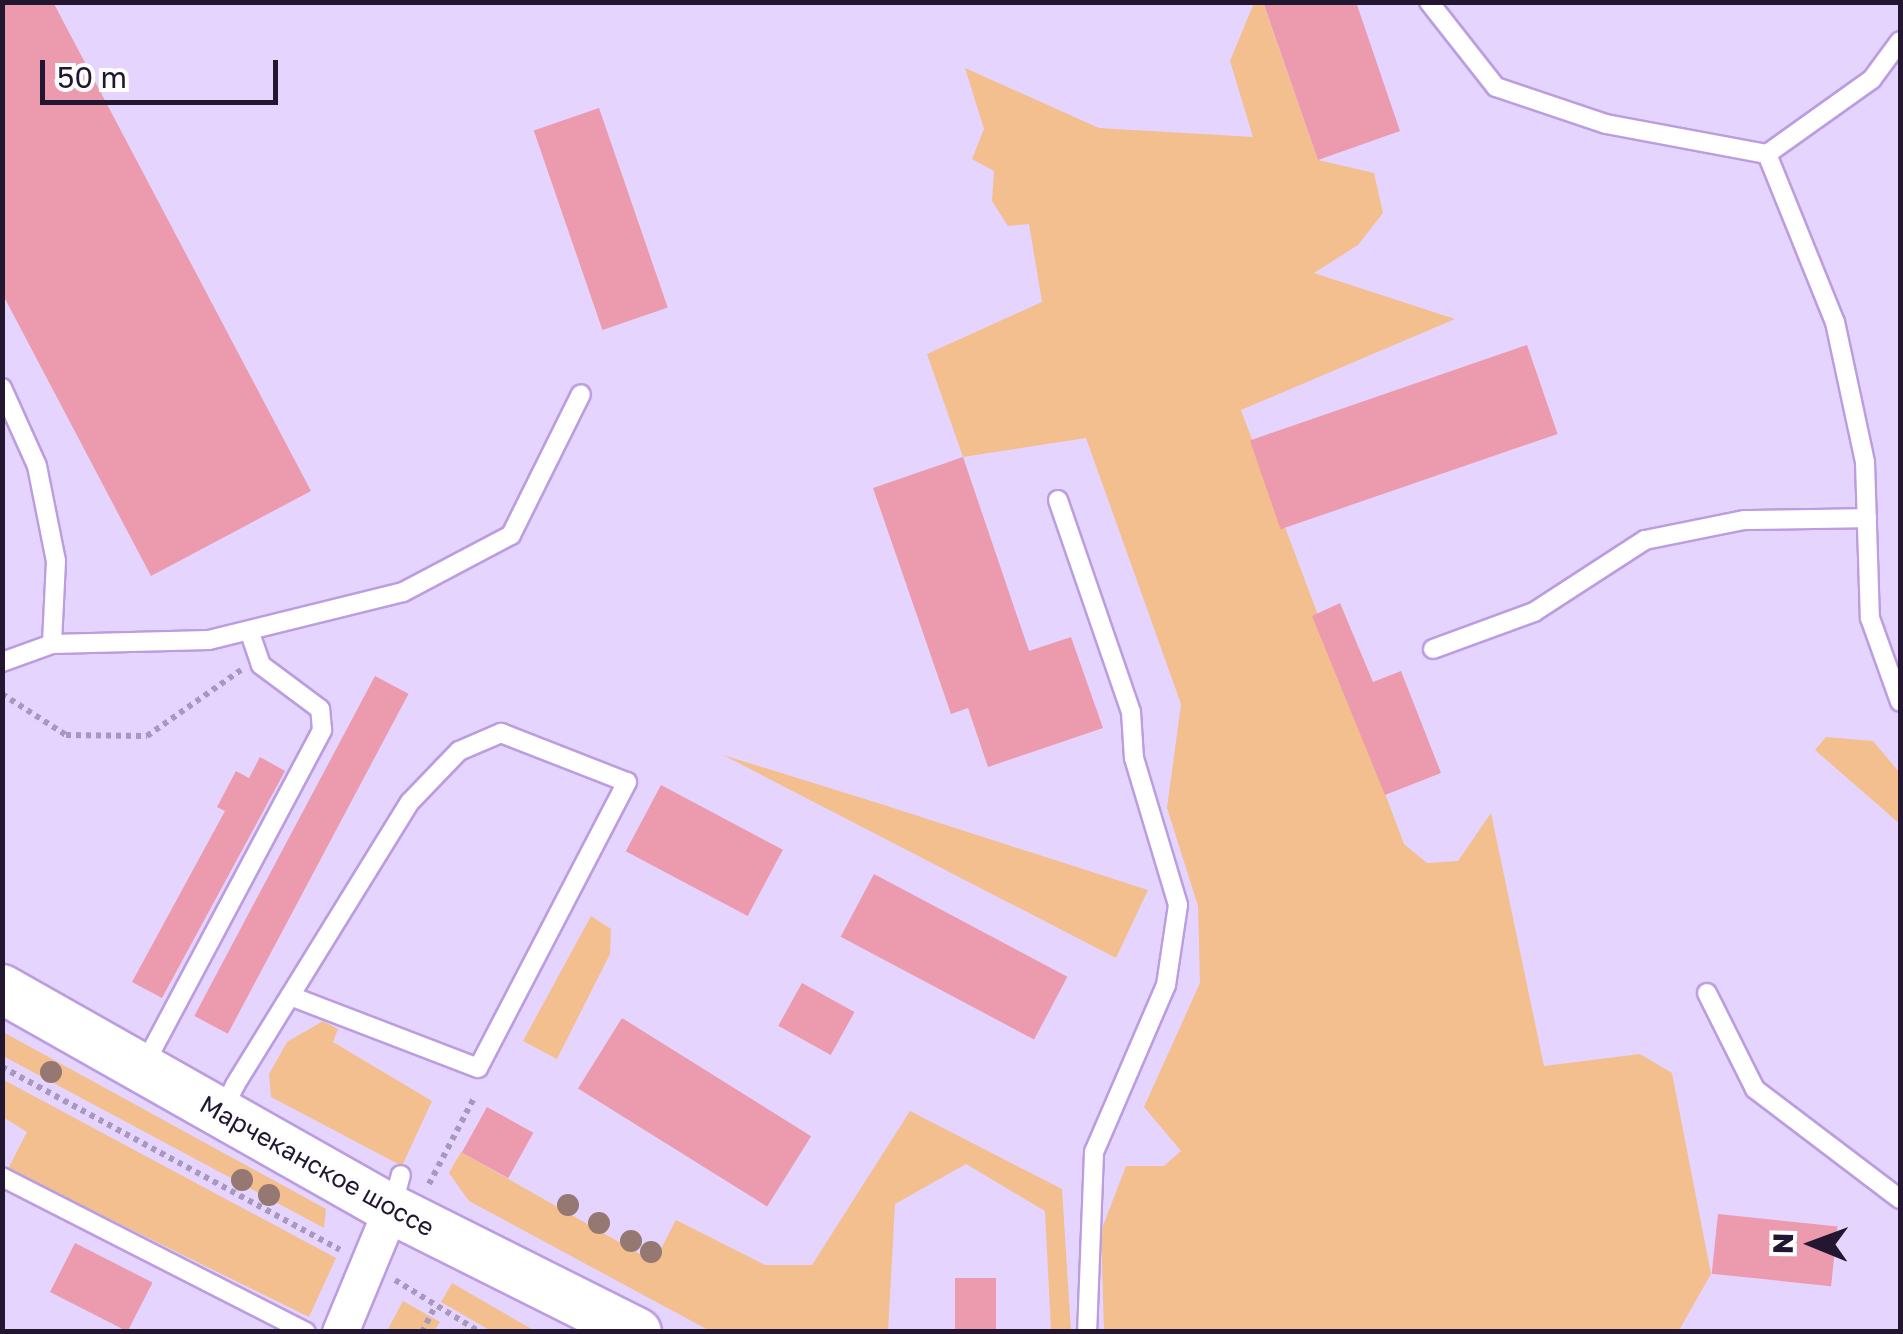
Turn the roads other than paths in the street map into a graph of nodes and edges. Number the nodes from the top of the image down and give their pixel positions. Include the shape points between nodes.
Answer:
1 (1429, 2) edge
2 (1900, 42) edge
3 (1767, 154) junction
4 (2, 388) edge
5 (580, 394) dead end
6 (1058, 500) dead end
7 (1867, 518) junction
8 (249, 631) junction
9 (52, 644) junction
10 (1433, 649) dead end
11 (2, 662) edge
12 (1900, 702) edge
13 (2, 989) edge
14 (1707, 993) dead end
15 (290, 996) junction
16 (143, 1067) junction
17 (221, 1114) junction
18 (2, 1177) edge
19 (407, 1189) junction
20 (1900, 1200) edge
21 (632, 1330) edge
22 (306, 1332) edge
23 (340, 1332) edge
24 (1087, 1332) edge

1 - 3 lane via 1496,87 1606,124
2 - 3 lane via 1872,79
3 - 7 lane via 1835,322
4 - 9 lane via 36,466 48,523
5 - 8 lane via 512,535 403,592
6 - 24 lane via 1131,712 1134,758 1178,905 1166,985 1094,1152
7 - 10 lane via 1744,520 1645,540 1534,612
7 - 12 lane via 1870,618
8 - 9 lane
8 - 16 lane via 261,665 320,708 322,730
9 - 11 lane
13 - 16 street, Марчеканское шоссе
14 - 20 lane via 1755,1089
15 - 15 lane via 410,802 459,751 501,733 627,782 478,1068
15 - 17 lane
16 - 17 street, Марчеканское шоссе
17 - 19 street, Марчеканское шоссе
18 - 22 lane
19 - 21 street, Марчеканское шоссе
19 - 23 street

